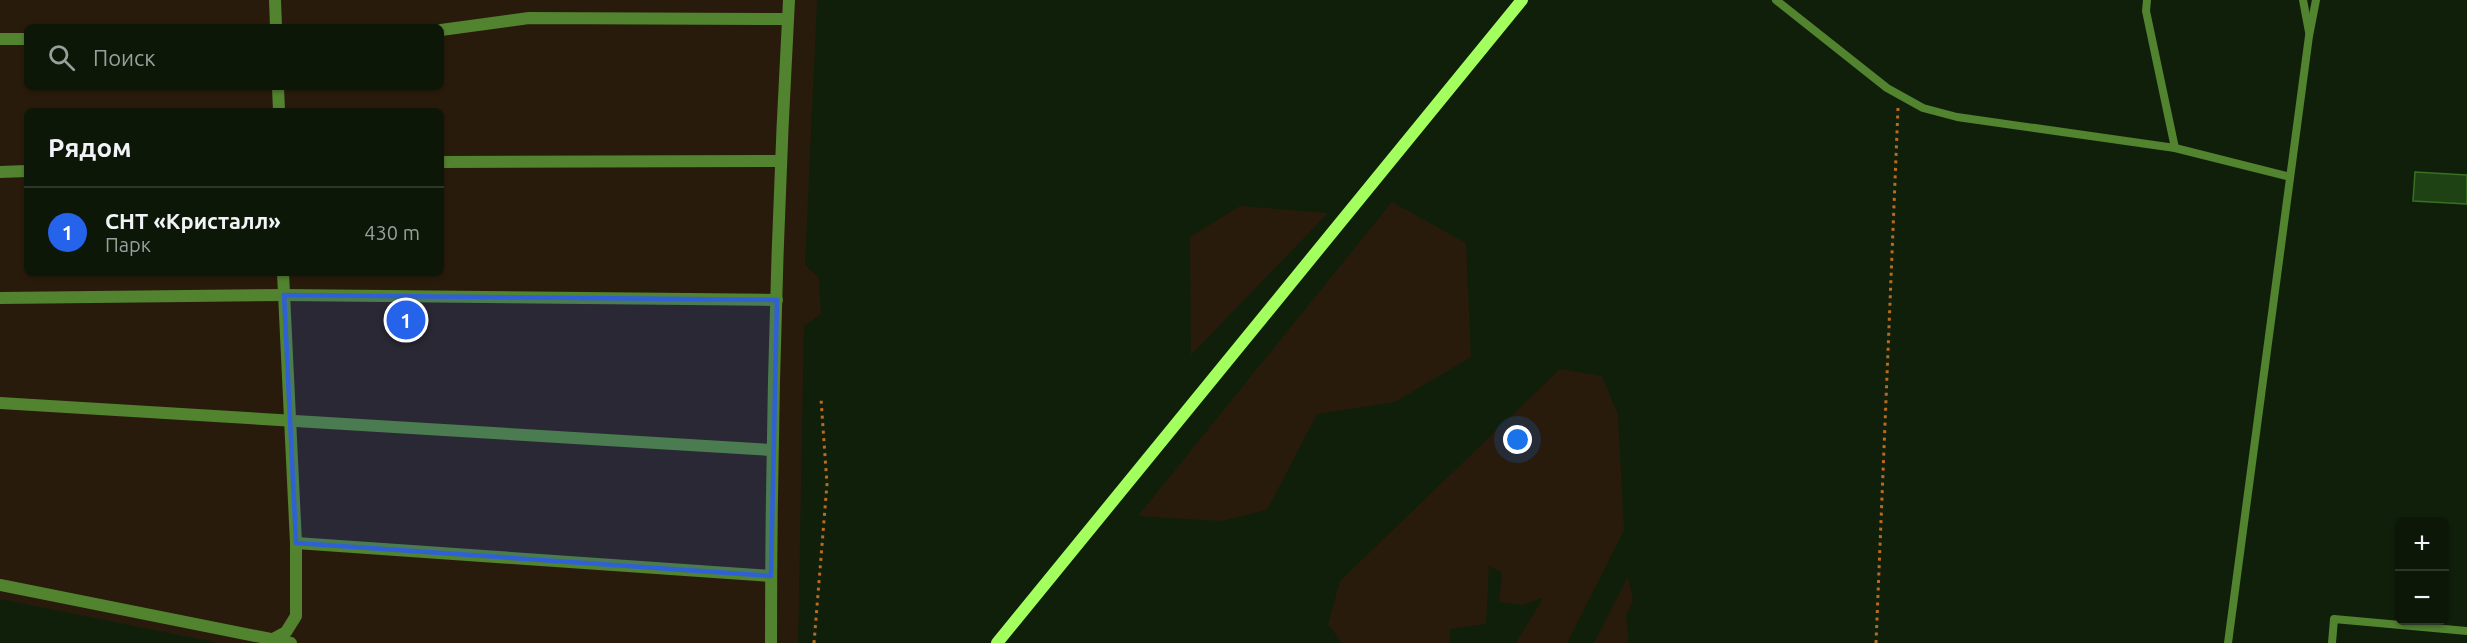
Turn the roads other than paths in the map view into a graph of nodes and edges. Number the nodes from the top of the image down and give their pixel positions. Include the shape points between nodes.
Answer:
1 (275, 0) edge
2 (789, 0) edge
3 (1522, 0) edge
4 (1776, 0) edge
5 (2147, 0) edge
6 (2303, 0) edge
7 (2316, 0) edge
8 (788, 19) junction
9 (276, 24) edge
10 (444, 30) edge
11 (2309, 36) junction
12 (0, 39) edge
13 (24, 39) edge
14 (278, 90) edge
15 (279, 108) edge
16 (2175, 148) junction
17 (781, 161) junction
18 (444, 162) edge
19 (24, 171) edge
20 (0, 172) edge
21 (2290, 177) junction
22 (283, 276) edge
23 (284, 295) junction
24 (0, 298) edge
25 (777, 300) junction
26 (0, 404) edge
27 (290, 420) junction
28 (772, 450) junction
29 (296, 543) junction
30 (771, 576) junction
31 (0, 585) edge
32 (2467, 631) edge
33 (273, 639) junction
34 (291, 643) edge
35 (771, 643) edge
36 (997, 643) edge
37 (2228, 643) edge
38 (2332, 643) edge

1 - 9 street
2 - 8 street
3 - 36 main road
4 - 16 lane via 1887,88 1923,108 1957,117
5 - 16 lane via 2146,11
6 - 11 lane
7 - 11 lane
8 - 10 street via 529,18
8 - 17 street
11 - 21 lane
12 - 13 street
14 - 15 street
16 - 21 lane
17 - 18 street
17 - 25 street
19 - 20 street
21 - 37 lane
22 - 23 street
23 - 24 street
23 - 25 street
23 - 27 street
25 - 28 street
26 - 27 street
27 - 28 street
27 - 29 street
28 - 30 street
29 - 30 street
29 - 33 street via 296,616 286,632
30 - 35 street
31 - 33 street
32 - 38 lane via 2334,619
33 - 34 street

